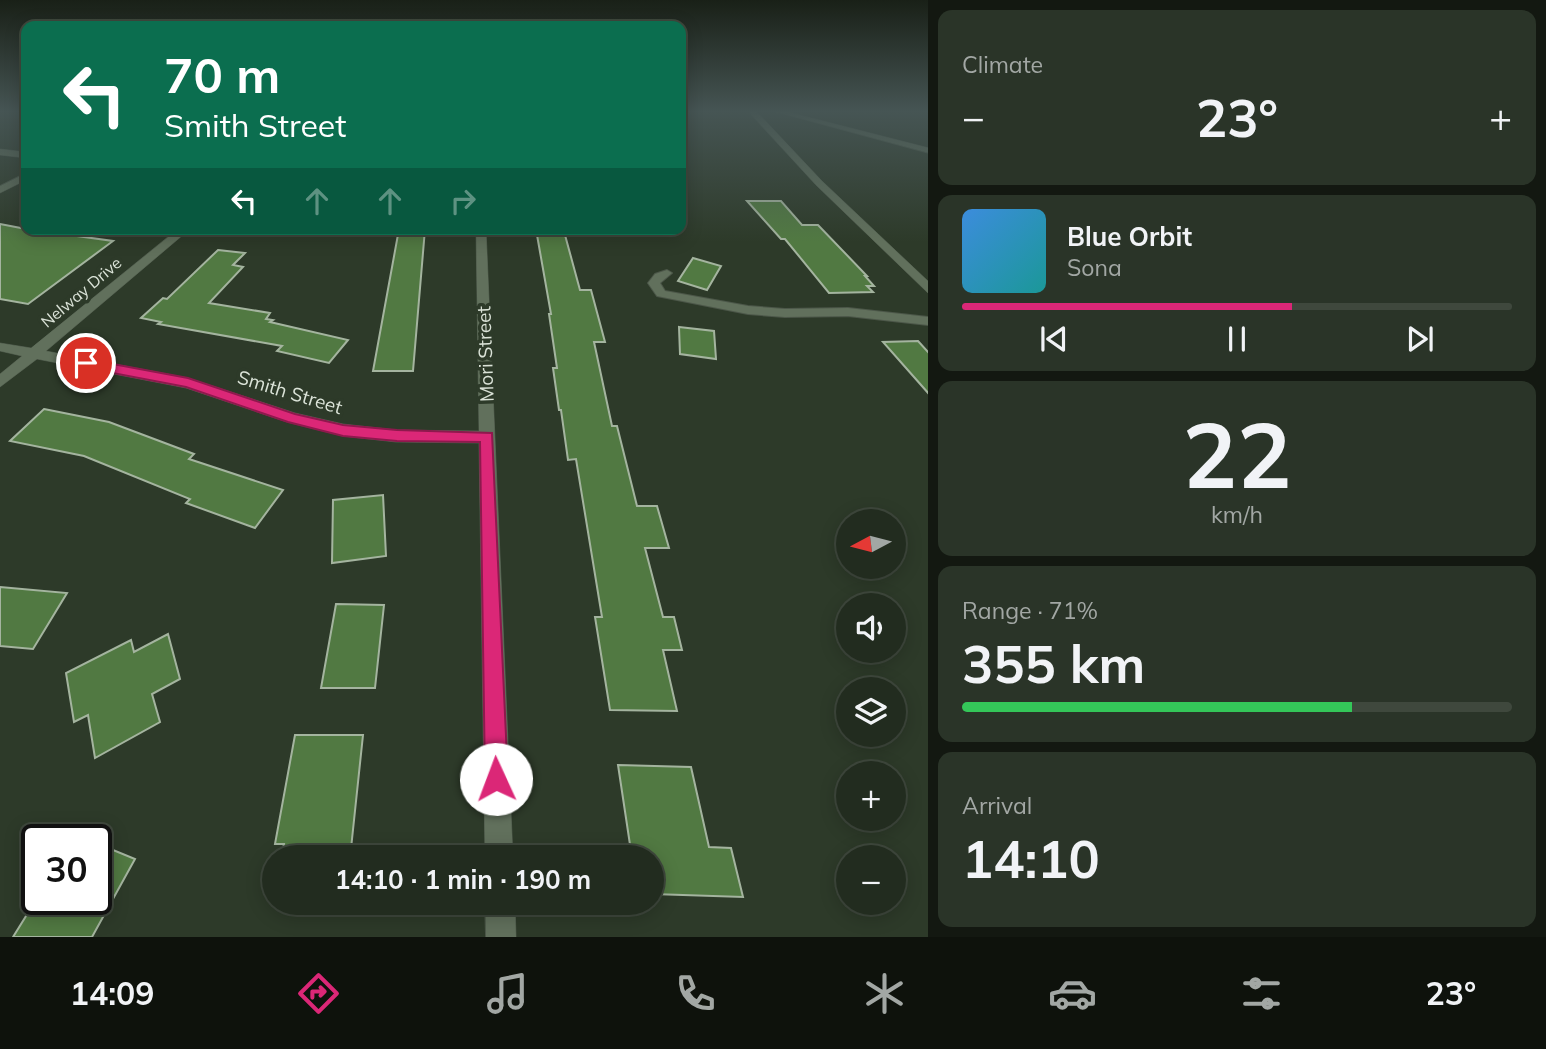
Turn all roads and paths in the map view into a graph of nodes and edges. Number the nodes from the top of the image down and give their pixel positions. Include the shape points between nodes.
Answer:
1 (793, 155) edge
2 (21, 179) edge
3 (0, 190) edge
4 (178, 235) edge
5 (481, 235) edge
6 (667, 273) dead end
7 (928, 290) edge
8 (928, 321) edge
9 (0, 347) edge
10 (34, 354) junction
11 (0, 382) edge
12 (487, 437) junction
13 (499, 845) edge
14 (500, 915) edge
15 (501, 937) edge

1 - 7 street
2 - 3 street
4 - 10 street, Nelway Drive
5 - 12 street, Mori Street
6 - 8 lane via 654,283 661,293 748,310 848,312
9 - 10 street, Smith Street
10 - 11 street, Nelway Drive
10 - 12 street, Smith Street via 188,383 343,430
12 - 13 street, Mori Street
14 - 15 street

